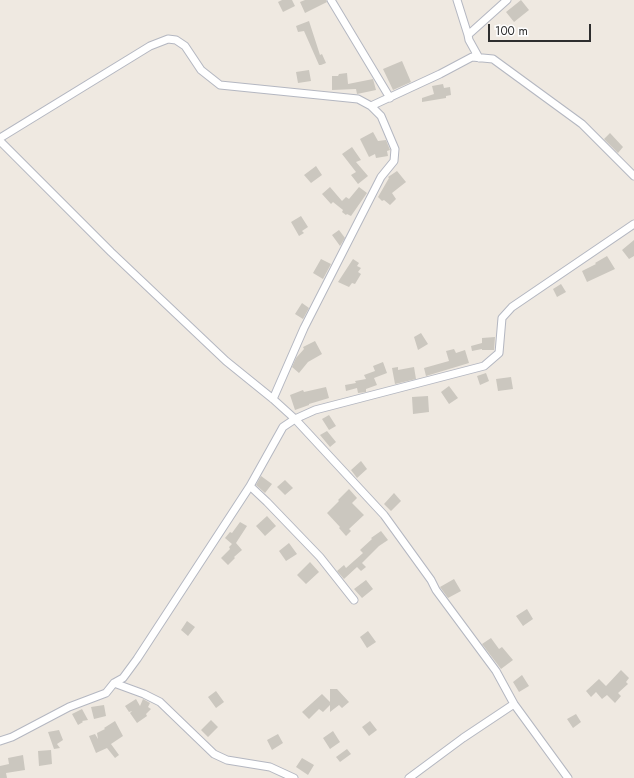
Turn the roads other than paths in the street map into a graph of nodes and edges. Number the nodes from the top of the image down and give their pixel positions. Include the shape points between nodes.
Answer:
1 (331, 0) edge
2 (457, 0) edge
3 (508, 0) edge
4 (468, 35) junction
5 (479, 58) junction
6 (390, 98) junction
7 (371, 106) junction
8 (0, 138) edge
9 (0, 141) edge
10 (634, 176) edge
11 (634, 224) edge
12 (273, 399) junction
13 (295, 419) junction
14 (250, 486) junction
15 (354, 600) dead end
16 (114, 683) junction
17 (514, 704) junction
18 (0, 741) edge
19 (294, 778) edge
20 (410, 778) edge
21 (568, 778) edge

1 - 6 street
2 - 4 street
3 - 4 street
4 - 5 street
5 - 6 street via 472,57
5 - 10 street via 493,59 582,124
6 - 7 street
7 - 8 street via 358,99 220,85 201,70 185,46 176,40 168,39 150,46
7 - 12 street via 381,116 395,149 394,161 370,197 304,328
9 - 12 street via 226,361
11 - 13 street via 512,307 502,318 499,353 484,366 315,410
12 - 13 street
13 - 14 street via 283,427
13 - 17 street via 384,515 496,670
14 - 15 street via 320,557
14 - 16 street via 137,659 123,678
16 - 18 street via 106,693 69,707
16 - 19 street via 160,702 214,754 227,760 270,767
17 - 20 street
17 - 21 street

